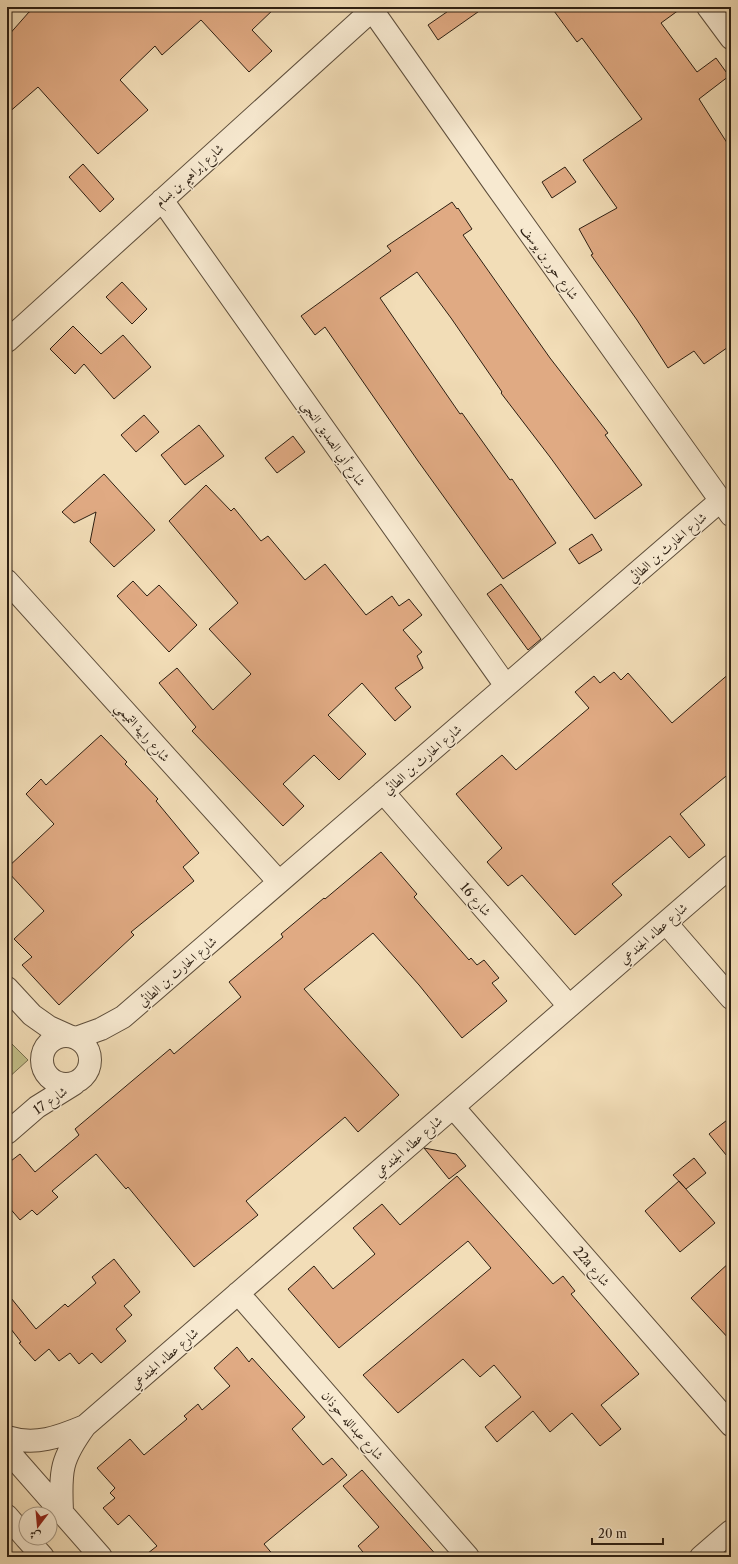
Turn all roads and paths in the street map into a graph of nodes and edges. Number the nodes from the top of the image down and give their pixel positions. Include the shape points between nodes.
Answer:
1 (708, 7) edge
2 (371, 8) edge
3 (731, 38) edge
4 (162, 200) junction
5 (7, 341) edge
6 (726, 508) edge
7 (7, 581) edge
8 (506, 686) junction
9 (383, 792) junction
10 (731, 866) edge
11 (279, 882) junction
12 (666, 923) junction
13 (7, 988) edge
14 (731, 998) edge
15 (569, 1006) junction
16 (32, 1015) junction
17 (123, 1017) junction
18 (72, 1037) junction
19 (43, 1059) junction
20 (90, 1063) junction
21 (74, 1084) junction
22 (453, 1107) junction
23 (26, 1117) junction
24 (7, 1133) edge
25 (238, 1293) junction
26 (731, 1425) edge
27 (86, 1426) junction
28 (7, 1437) edge
29 (7, 1450) edge
30 (62, 1511) junction
31 (8, 1519) edge
32 (18, 1530) edge
33 (729, 1532) edge
34 (33, 1546) edge
35 (43, 1557) edge
36 (101, 1557) edge
37 (468, 1557) edge
38 (701, 1557) edge
39 (722, 1557) edge

1 - 3 street
2 - 4 street, شارع إبراهيم بن بسام
2 - 6 street, شارع حور بن يوسف
4 - 5 street, شارع إبراهيم بن بسام
4 - 8 street, شارع أبي الصديق النجي
6 - 8 street, شارع الحارث بن الطائي
7 - 11 street, شارع رابية التميمي
8 - 9 street, شارع الحارث بن الطائي
9 - 11 street, شارع الحارث بن الطائي
9 - 15 street, شارع 16
10 - 12 street, شارع عطاء الجندعي
11 - 17 street, شارع الحارث بن الطائي
12 - 14 street
12 - 15 street, شارع عطاء الجندعي
13 - 16 street
15 - 22 street, شارع عطاء الجندعي
16 - 18 street via 49,1027
16 - 19 street via 39,1032
17 - 18 street, شارع الحارث بن الطائي via 100,1029
17 - 20 street, شارع الحارث بن الطائي
18 - 19 street via 61,1036 54,1039
18 - 20 street via 87,1048
19 - 21 street via 52,1081
19 - 23 street, شارع 17 via 37,1094
20 - 21 street via 85,1076
21 - 23 street, شارع 17
22 - 25 street, شارع عطاء الجندعي
22 - 26 street, 22a شارع
23 - 24 street, شارع 17
25 - 27 street, شارع عطاء الجندعي
25 - 37 street, شارع عبدالله حوذان
27 - 28 street, شارع عطاء الجندعي via 46,1440 24,1441
27 - 30 street, شارع عطاء الجندعي via 73,1442 64,1462 60,1482
29 - 30 street
30 - 36 street
31 - 32 street
33 - 38 street
33 - 39 street
34 - 35 street

